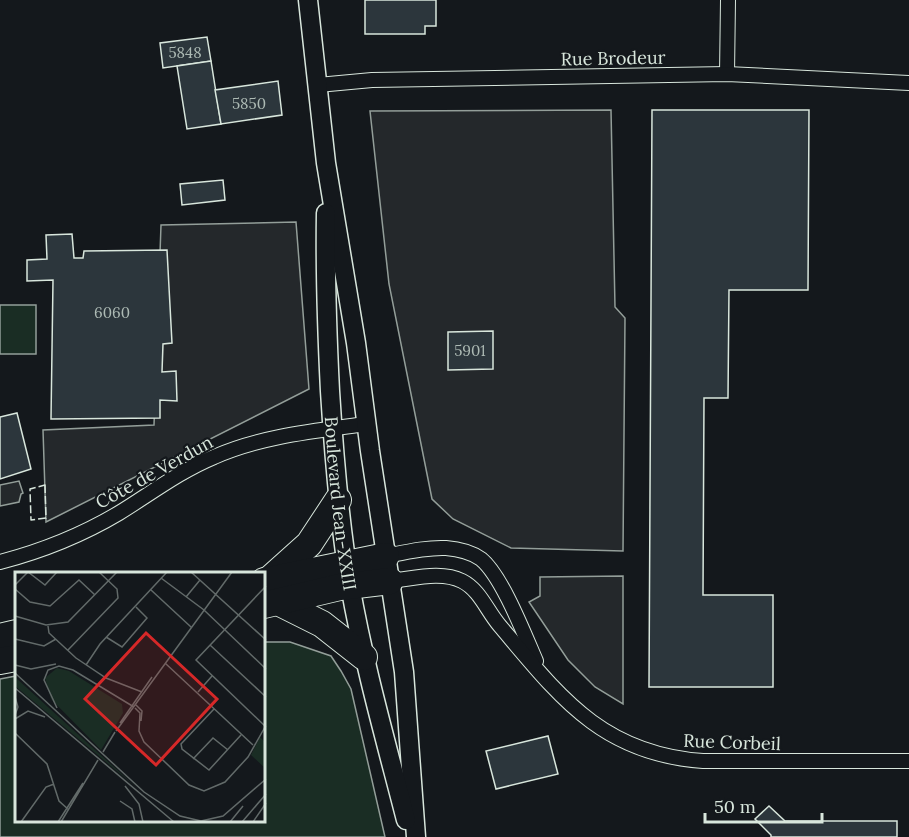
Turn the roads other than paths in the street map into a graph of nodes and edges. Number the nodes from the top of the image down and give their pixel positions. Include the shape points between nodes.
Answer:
1 (308, 0) edge
2 (728, 0) edge
3 (727, 74) junction
4 (909, 82) edge
5 (318, 85) junction
6 (326, 164) junction
7 (366, 424) junction
8 (332, 429) junction
9 (338, 500) junction
10 (387, 556) junction
11 (0, 562) edge
12 (348, 575) junction
13 (390, 581) junction
14 (269, 592) edge
15 (15, 633) edge
16 (0, 637) edge
17 (364, 657) junction
18 (15, 658) edge
19 (0, 661) edge
20 (543, 677) junction
21 (909, 762) edge
22 (411, 837) edge
23 (416, 837) edge

1 - 5 street, Boulevard Jean-XXIII
2 - 3 street
3 - 4 street, Rue Brodeur
3 - 5 street, Rue Brodeur via 372,80
5 - 6 street, Boulevard Jean-XXIII
6 - 7 street, Boulevard Jean-XXIII
6 - 8 street, Boulevard Jean-XXIII
7 - 8 street, Côte de Verdun
7 - 10 street, Boulevard Jean-XXIII
8 - 9 street, Boulevard Jean-XXIII
8 - 11 street, Côte de Verdun via 277,438 215,456 97,525 43,549
9 - 12 street, Boulevard Jean-XXIII
9 - 14 highway via 309,544
10 - 12 highway
10 - 13 street, Boulevard Jean-XXIII
10 - 20 street, Rue Corbeil via 448,548 481,559 506,595
12 - 13 highway
12 - 14 highway via 340,587
12 - 17 street, Boulevard Jean-XXIII
13 - 20 street, Rue Corbeil via 444,576 463,581
13 - 23 street, Boulevard Jean-XXIII via 404,672
14 - 17 highway via 322,624
15 - 16 highway
17 - 22 street, Boulevard Jean-XXIII
18 - 19 highway
20 - 21 street, Rue Corbeil via 609,734 634,746 684,760

